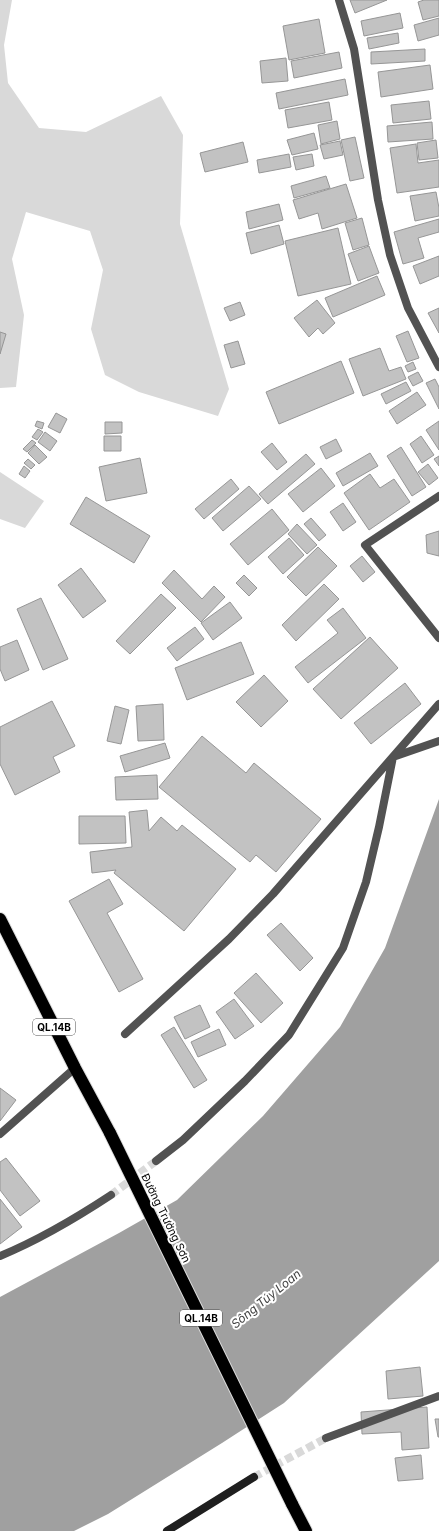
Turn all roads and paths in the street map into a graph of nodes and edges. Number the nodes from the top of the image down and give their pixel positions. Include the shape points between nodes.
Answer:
1 (339, 0) edge
2 (439, 367) edge
3 (439, 496) edge
4 (439, 638) edge
5 (439, 704) edge
6 (439, 741) edge
7 (394, 757) junction
8 (0, 919) edge
9 (125, 1034) dead end
10 (75, 1068) junction
11 (0, 1134) edge
12 (156, 1162) tunnel mouth
13 (111, 1195) tunnel mouth
14 (0, 1256) edge
15 (439, 1396) edge
16 (326, 1438) tunnel mouth
17 (254, 1477) tunnel mouth
18 (167, 1531) edge
19 (306, 1531) edge

1 - 2 street via 354,49 378,200 390,255 408,308
3 - 4 street via 365,545
5 - 7 street
6 - 7 street
7 - 9 street via 274,894
7 - 12 street via 366,882 342,948 289,1035 183,1140
8 - 10 highway, Đường Trường Sơn / QL.14B
10 - 11 street
10 - 19 highway, Đường Trường Sơn / QL.14B, bridge via 110,1133
13 - 14 street via 61,1226
15 - 16 street
17 - 18 street

